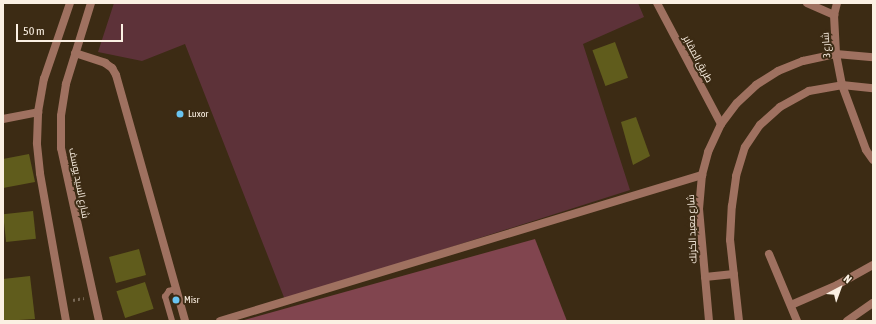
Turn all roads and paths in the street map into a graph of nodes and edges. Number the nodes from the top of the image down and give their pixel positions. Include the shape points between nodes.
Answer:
1 (70, 3) edge
2 (91, 3) edge
3 (657, 3) edge
4 (807, 3) edge
5 (837, 3) edge
6 (834, 15) junction
7 (75, 53) junction
8 (836, 54) junction
9 (873, 57) edge
10 (842, 84) junction
11 (873, 88) edge
12 (38, 112) junction
13 (3, 119) edge
14 (721, 124) junction
15 (873, 160) edge
16 (702, 175) junction
17 (769, 254) dead end
18 (873, 265) edge
19 (734, 274) junction
20 (705, 277) junction
21 (176, 290) junction
22 (93, 296) junction
23 (63, 303) junction
24 (873, 303) edge
25 (790, 305) junction
26 (66, 321) edge
27 (99, 321) edge
28 (172, 321) edge
29 (185, 321) edge
30 (220, 321) edge
31 (708, 321) edge
32 (739, 321) edge
33 (797, 321) edge
34 (847, 321) edge

1 - 12 street via 44,79
2 - 7 street, شارع السيد يوسف
3 - 14 street, طريق المقابر
4 - 6 street
5 - 6 street, شارع 3
6 - 8 street, شارع 3
7 - 21 street via 105,63 116,75
7 - 22 street, شارع السيد يوسف via 66,84 61,116 61,148
8 - 9 street, شارع معبد الكرنك
8 - 10 street, شارع 3
8 - 14 street, شارع معبد الكرنك via 803,61 778,71 756,85 737,103
10 - 11 street
10 - 15 street, شارع 3 via 866,150
10 - 19 street via 809,91 780,107 760,125 745,147 736,176 732,206 730,240
12 - 13 street
12 - 23 street via 37,143 40,173
14 - 16 street, شارع معبد الكرنك via 708,152
16 - 20 street, شارع معبد الكرنك via 699,209
16 - 30 street
17 - 25 street
18 - 25 street via 837,285
19 - 20 street
19 - 32 street
20 - 31 street, شارع معبد الكرنك
21 - 28 lane via 169,291 165,297
21 - 29 street
22 - 23 path
22 - 27 street, شارع السيد يوسف
23 - 26 street
24 - 34 street
25 - 33 street

